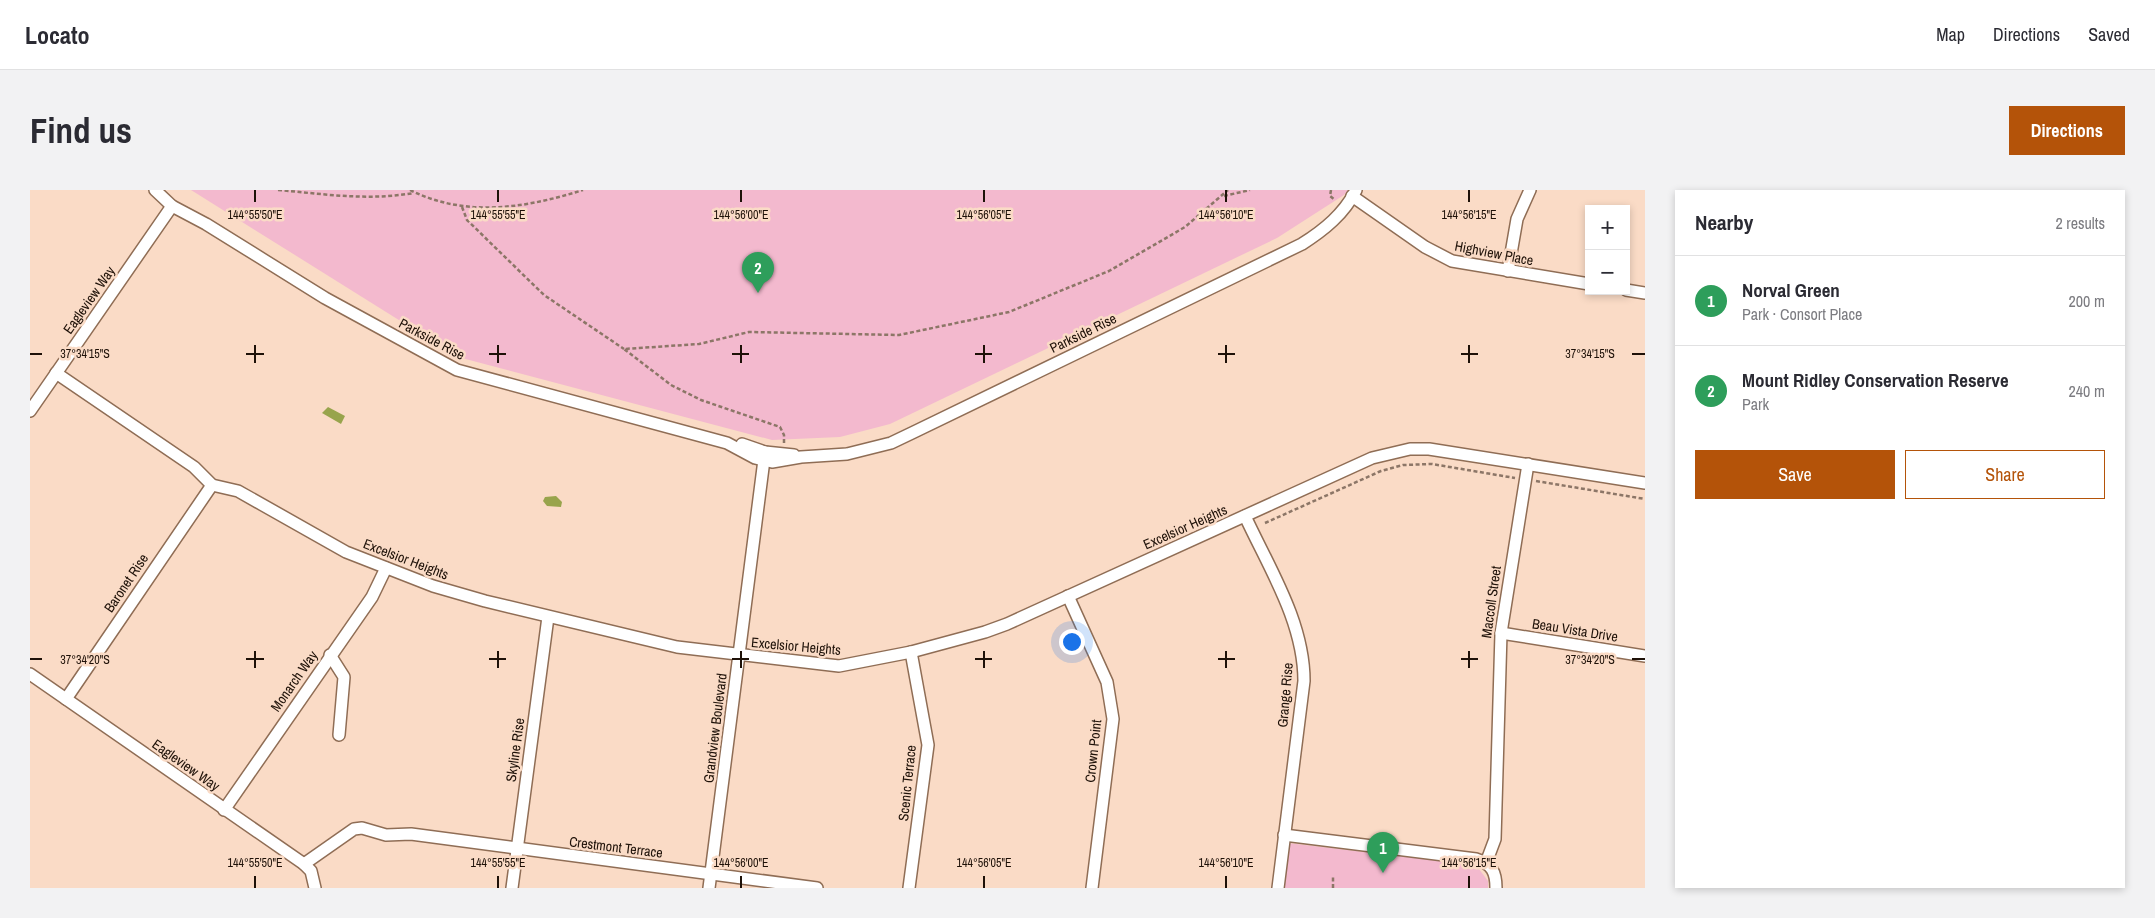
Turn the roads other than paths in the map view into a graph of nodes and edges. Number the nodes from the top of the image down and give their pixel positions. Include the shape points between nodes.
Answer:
1 (155, 190) edge
2 (1530, 190) edge
3 (1354, 193) edge
4 (172, 206) junction
5 (1508, 271) junction
6 (1585, 283) edge
7 (1630, 291) edge
8 (1645, 294) edge
9 (56, 373) junction
10 (30, 411) edge
11 (765, 457) junction
12 (801, 457) junction
13 (1528, 464) junction
14 (212, 484) junction
15 (1645, 484) edge
16 (1245, 516) junction
17 (386, 568) junction
18 (1068, 596) junction
19 (548, 617) junction
20 (1501, 634) junction
21 (911, 652) junction
22 (330, 655) junction
23 (739, 656) junction
24 (1645, 656) edge
25 (30, 674) edge
26 (66, 699) junction
27 (338, 735) dead end
28 (224, 810) junction
29 (1284, 835) junction
30 (517, 850) junction
31 (1486, 863) junction
32 (304, 864) junction
33 (711, 874) junction
34 (315, 888) edge
35 (512, 888) edge
36 (709, 888) edge
37 (817, 888) edge
38 (909, 888) edge
39 (1092, 888) edge
40 (1278, 888) edge
41 (1496, 888) edge

1 - 4 street, Parkside Rise
2 - 5 street via 1517,219
3 - 5 street, Highview Place via 1440,257
3 - 12 street, Parkside Rise via 1328,226 1302,244 914,432 847,454
4 - 9 street, Eagleview Way
4 - 11 street, Parkside Rise via 325,298 457,370 728,443 746,445
5 - 6 street, Highview Place
7 - 8 street
9 - 10 street, Eagleview Way
9 - 14 street, Excelsior Heights via 194,467
11 - 12 street, Parkside Rise
11 - 12 street, Parkside Rise via 783,453
11 - 23 street, Grandview Boulevard
13 - 15 street, Excelsior Heights
13 - 16 street, Excelsior Heights via 1429,449 1392,452
13 - 20 street, Maccoll Street
14 - 17 street, Excelsior Heights via 238,491 346,552
14 - 26 street, Baronet Rise
16 - 18 street, Excelsior Heights
16 - 29 street, Grange Rise via 1292,617 1302,649 1304,681
17 - 19 street, Excelsior Heights via 454,594
17 - 22 street, Monarch Way via 372,597
18 - 21 street, Excelsior Heights via 985,632
18 - 39 street, Crown Point via 1107,682 1113,719
19 - 23 street, Excelsior Heights via 677,647
19 - 30 street, Skyline Rise
20 - 24 street, Beau Vista Drive
20 - 31 street, Maccoll Street via 1496,831
21 - 23 street, Excelsior Heights via 838,666
21 - 38 street, Scenic Terrace via 928,745
22 - 27 street via 344,677
22 - 28 street, Monarch Way
23 - 33 street, Grandview Boulevard
25 - 26 street, Eagleview Way
26 - 28 street, Eagleview Way
28 - 32 street, Eagleview Way
29 - 31 street via 1476,859
29 - 40 street, Grange Rise
30 - 32 street, Crestmont Terrace via 411,834 386,835 362,828 345,833
30 - 33 street, Crestmont Terrace
30 - 35 street, Skyline Rise
31 - 41 street via 1494,871
32 - 34 street via 311,871
33 - 36 street, Grandview Boulevard
33 - 37 street, Crestmont Terrace

